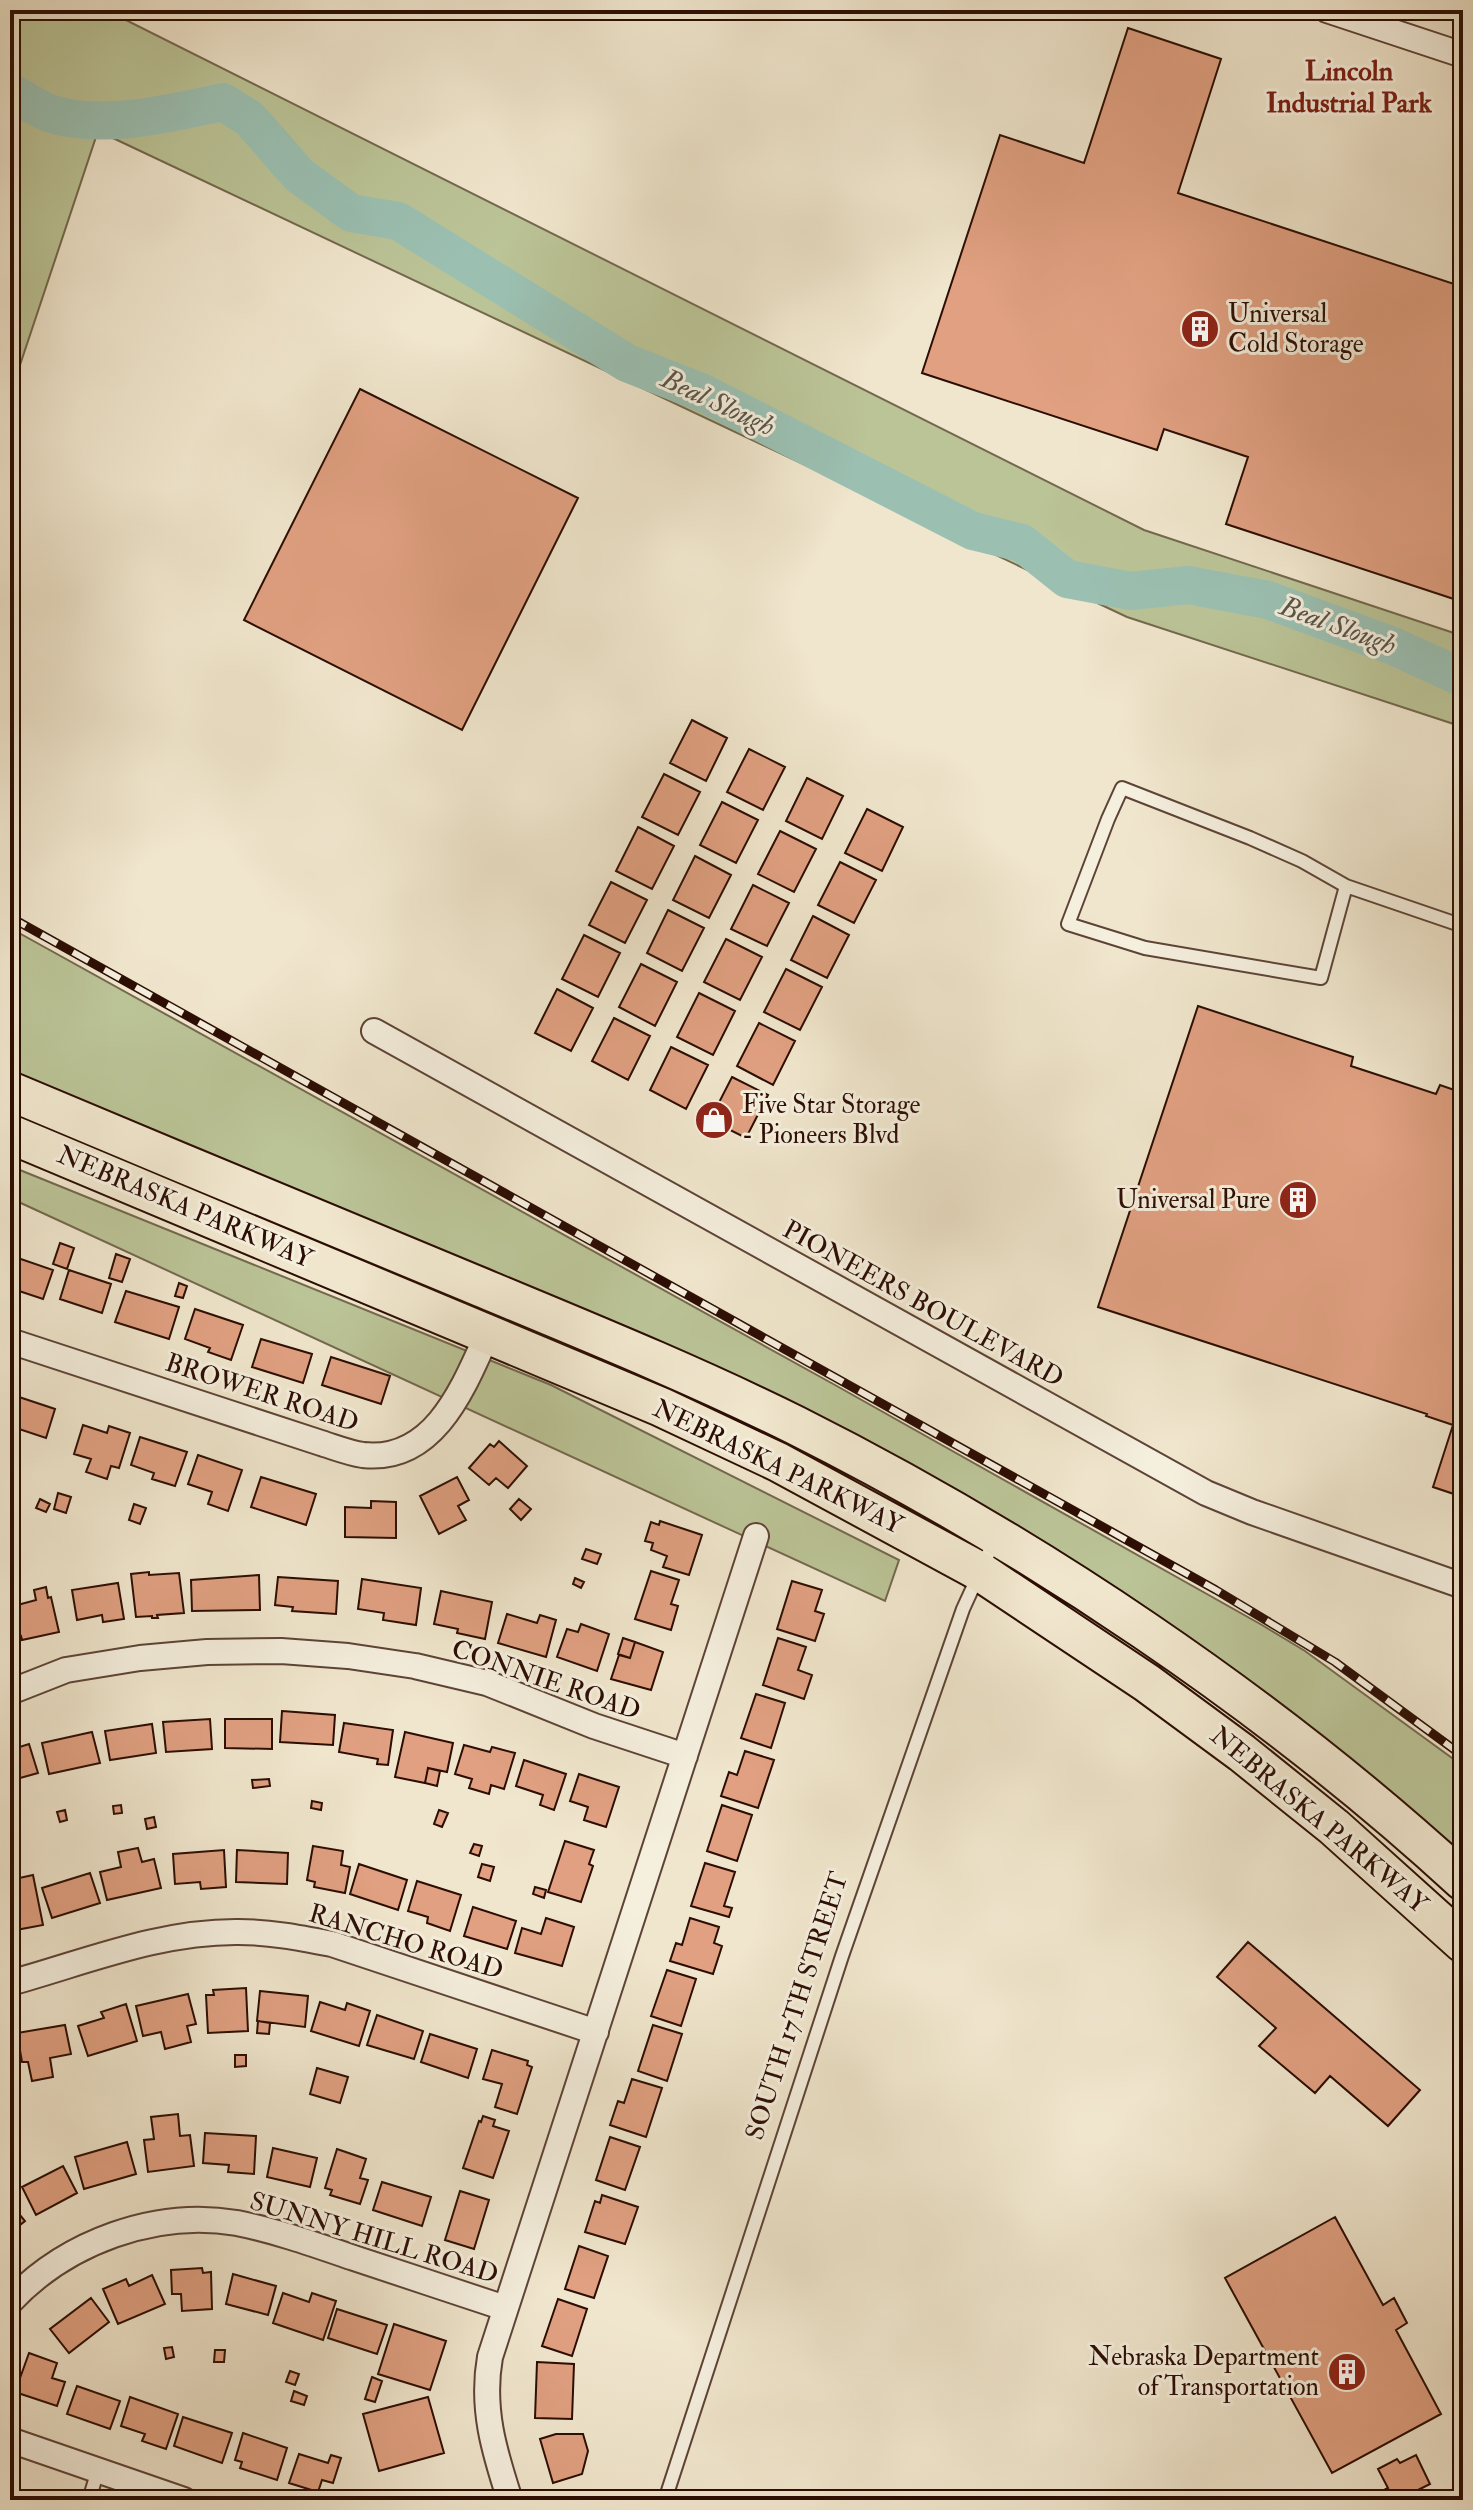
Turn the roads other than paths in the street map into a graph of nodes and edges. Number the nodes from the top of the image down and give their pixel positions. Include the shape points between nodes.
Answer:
1 (1327, 10) edge
2 (1463, 55) edge
3 (1346, 886) junction
4 (1463, 926) edge
5 (374, 1031) dead end
6 (10, 1091) edge
7 (10, 1134) edge
8 (488, 1333) junction
9 (10, 1341) edge
10 (997, 1535) junction
11 (756, 1536) dead end
12 (979, 1571) junction
13 (1463, 1586) edge
14 (10, 1692) edge
15 (685, 1756) junction
16 (1463, 1881) edge
17 (1463, 1943) edge
18 (10, 1983) edge
19 (596, 2032) junction
20 (10, 2302) edge
21 (505, 2308) junction
22 (10, 2440) edge
23 (98, 2470) junction
24 (89, 2500) edge
25 (184, 2500) edge
26 (510, 2500) edge
27 (665, 2500) edge

1 - 2 street
3 - 3 lane via 1250,838 1122,788 1068,924 1145,948 1321,978
3 - 4 lane
5 - 13 street, PIONEERS BOULEVARD via 1206,1493
6 - 10 main road, NEBRASKA PARKWAY via 679,1370 855,1456
7 - 8 main road, NEBRASKA PARKWAY
8 - 9 street, BROWER ROAD via 438,1425 410,1447 379,1455 321,1443
8 - 12 main road, NEBRASKA PARKWAY via 753,1450
10 - 12 lane, SOUTH 17TH STREET
10 - 16 main road, NEBRASKA PARKWAY via 1274,1724
11 - 15 street
12 - 17 main road, NEBRASKA PARKWAY via 1242,1753
12 - 27 lane, SOUTH 17TH STREET via 842,1956
14 - 15 street, CONNIE ROAD via 66,1670 140,1658 281,1651 348,1656 487,1683
15 - 19 street
18 - 19 street, RANCHO ROAD via 194,1934 286,1935 332,1944
19 - 21 street
20 - 21 street, SUNNY HILL ROAD via 75,2252 130,2229 180,2220 237,2223 278,2233
21 - 26 street via 486,2391 491,2440
22 - 23 street
23 - 24 lane
23 - 25 street

